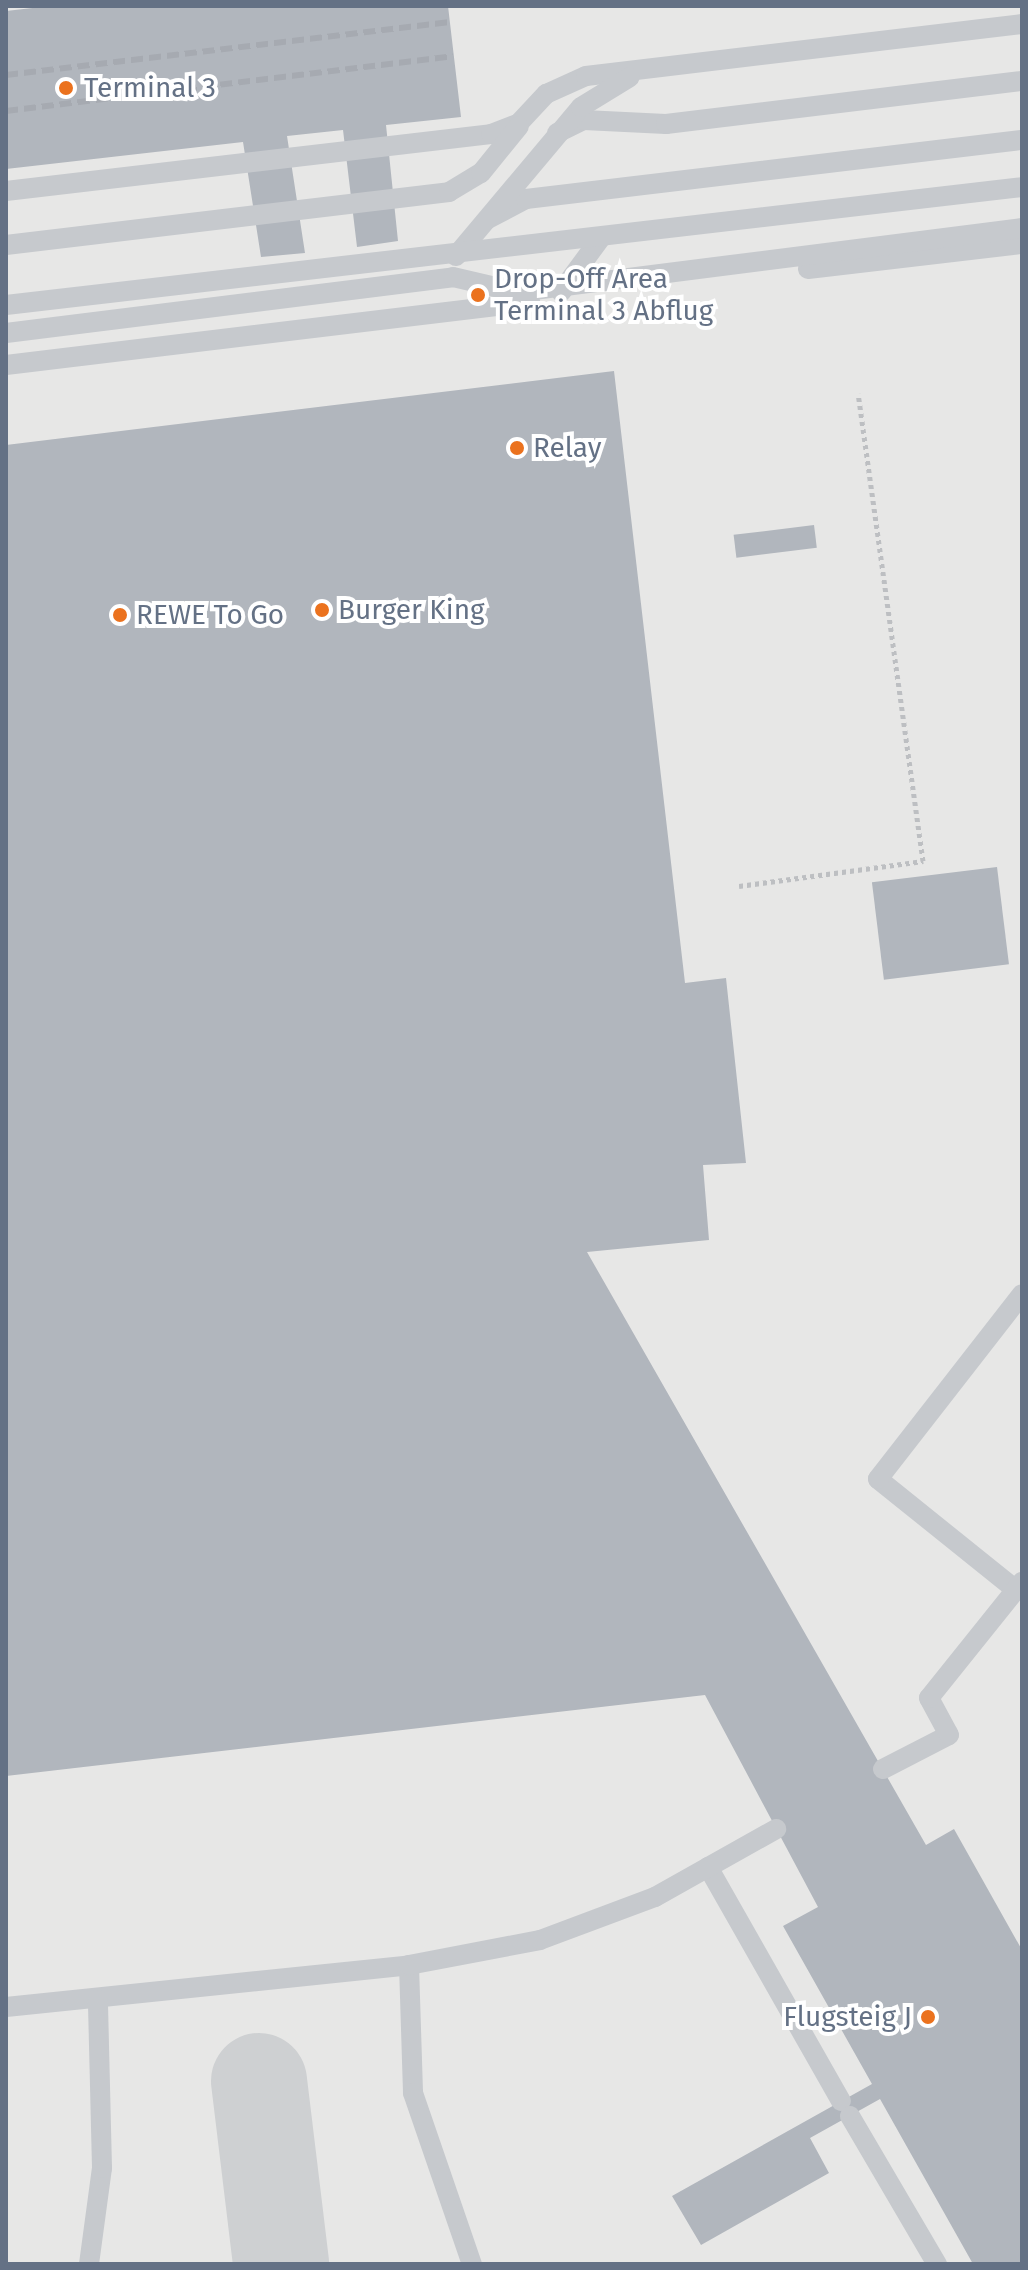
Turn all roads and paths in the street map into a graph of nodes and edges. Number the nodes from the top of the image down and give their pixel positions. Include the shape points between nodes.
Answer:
1 (1022, 24) edge
2 (654, 68) junction
3 (1022, 81) edge
4 (529, 113) junction
5 (557, 133) junction
6 (1022, 140) edge
7 (1022, 187) edge
8 (6, 191) edge
9 (488, 219) junction
10 (1022, 228) edge
11 (600, 239) junction
12 (1022, 244) edge
13 (6, 245) edge
14 (448, 254) junction
15 (408, 283) junction
16 (556, 299) junction
17 (515, 304) junction
18 (6, 305) edge
19 (6, 333) edge
20 (6, 365) edge
21 (858, 394) dead end
22 (739, 886) dead end
23 (1022, 1294) edge
24 (1019, 1586) edge
25 (883, 1769) dead end
26 (776, 1829) dead end
27 (708, 1867) junction
28 (409, 1965) junction
29 (98, 2000) junction
30 (6, 2007) edge
31 (89, 2264) edge
32 (472, 2264) edge
33 (937, 2264) edge

1 - 2 lane
2 - 4 lane via 586,76 546,94
2 - 5 lane via 601,91
3 - 5 lane via 666,124 584,120
4 - 8 lane via 491,134
4 - 13 lane via 481,173 449,192
5 - 9 lane
6 - 9 lane via 526,199
7 - 11 lane
9 - 15 lane via 446,266
10 - 15 lane via 518,292 453,277
11 - 14 lane
11 - 16 lane
12 - 16 lane
14 - 17 lane
14 - 18 lane
15 - 19 lane
16 - 17 lane
17 - 20 lane
21 - 22 path via 923,861
23 - 24 lane via 878,1479
24 - 25 lane via 929,1698 949,1735
26 - 27 lane
27 - 28 lane via 601,1921 540,1940
27 - 33 lane
28 - 29 lane
28 - 32 lane via 413,2093
29 - 30 lane
29 - 31 lane via 102,2168

